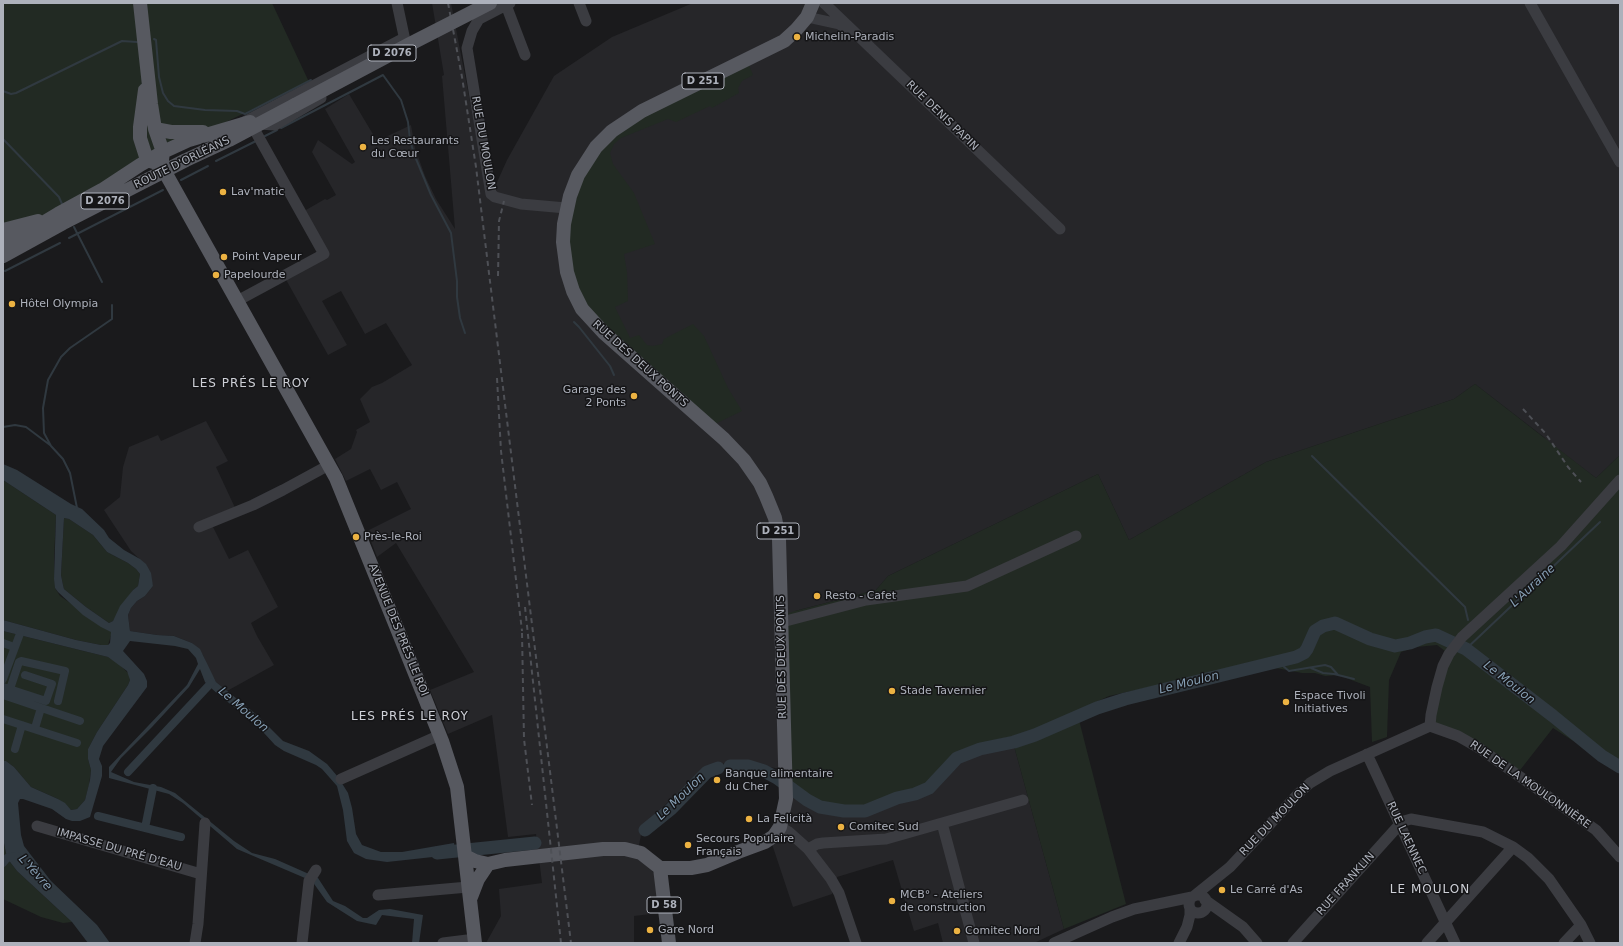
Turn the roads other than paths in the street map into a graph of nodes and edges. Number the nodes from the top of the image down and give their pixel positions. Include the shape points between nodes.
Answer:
1 (140, 3) edge
2 (397, 3) edge
3 (476, 3) edge
4 (490, 3) edge
5 (579, 3) edge
6 (813, 3) edge
7 (824, 3) edge
8 (1530, 3) edge
9 (508, 4) edge
10 (807, 17) junction
11 (479, 19) junction
12 (586, 21) dead end
13 (858, 36) junction
14 (404, 38) junction
15 (525, 55) dead end
16 (148, 78) junction
17 (279, 113) junction
18 (256, 126) junction
19 (233, 127) junction
20 (155, 129) junction
21 (211, 132) junction
22 (147, 160) junction
23 (1620, 162) edge
24 (163, 163) junction
25 (566, 208) junction
26 (60, 218) junction
27 (1060, 229) dead end
28 (3, 230) edge
29 (20, 231) junction
30 (3, 244) edge
31 (3, 256) edge
32 (238, 301) junction
33 (329, 465) junction
34 (1620, 480) edge
35 (198, 527) dead end
36 (1076, 536) dead end
37 (782, 622) junction
38 (1430, 726) junction
39 (440, 735) junction
40 (1367, 754) junction
41 (341, 779) dead end
42 (1023, 800) dead end
43 (205, 823) dead end
44 (942, 823) junction
45 (1400, 824) junction
46 (38, 826) dead end
47 (780, 827) junction
48 (1512, 847) junction
49 (808, 849) junction
50 (465, 856) junction
51 (1620, 857) edge
52 (485, 863) junction
53 (660, 868) junction
54 (201, 874) junction
55 (313, 874) dead end
56 (469, 888) junction
57 (378, 895) dead end
58 (1197, 904) junction
59 (1445, 922) junction
60 (1581, 925) junction
61 (475, 942) edge
62 (195, 943) edge
63 (302, 943) edge
64 (443, 943) edge
65 (669, 943) edge
66 (856, 943) edge
67 (974, 943) edge
68 (1054, 943) edge
69 (1179, 943) edge
70 (1257, 943) edge
71 (1293, 943) edge
72 (1427, 943) edge
73 (1455, 943) edge
74 (1564, 943) edge
75 (1590, 943) edge

1 - 16 main road
2 - 14 street
3 - 11 street
4 - 17 main road, ROUTE D'ORLÉANS / D 2076, bridge
5 - 12 street
6 - 10 main road, RUE DES DEUX PONTS / D 251
7 - 13 street, RUE DENIS PAPIN
8 - 23 street
9 - 11 street
9 - 15 street
10 - 13 street via 839,24
10 - 25 main road, RUE DES DEUX PONTS / D 251 via 791,35 775,46 642,111 612,131 582,166
11 - 25 street, RUE DU MOULON via 467,48 491,194 522,204
13 - 27 street, RUE DENIS PAPIN
14 - 18 street via 407,50 275,125
14 - 19 street
16 - 20 main road, AVENUE DES PRÉS LE ROI
16 - 22 main road via 140,127 140,138
17 - 18 main road, ROUTE D'ORLÉANS / D 2076
17 - 19 main road, ROUTE D'ORLÉANS / D 2076
18 - 24 main road, ROUTE D'ORLÉANS / D 2076 via 186,160
18 - 32 street via 324,254
19 - 21 main road, ROUTE D'ORLÉANS / D 2076
19 - 24 main road, D 2076 via 178,152
20 - 21 main road, D 2076 via 172,132
20 - 24 main road, AVENUE DES PRÉS LE ROI
21 - 24 main road, ROUTE D'ORLÉANS / D 2076 via 189,140
22 - 24 main road
22 - 26 main road, ROUTE D'ORLÉANS / D 2076
24 - 26 main road, ROUTE D'ORLÉANS / D 2076 via 147,180
24 - 32 main road, AVENUE DES PRÉS LE ROI
25 - 37 main road, RUE DES DEUX PONTS / D 251 via 563,242 567,272 573,291 588,317 735,450 760,483 771,508 779,539
26 - 29 main road, D 2076
26 - 31 main road
28 - 29 main road, D 2076
29 - 30 main road, D 2076
32 - 33 main road, AVENUE DES PRÉS LE ROI
33 - 35 street via 253,505
33 - 39 main road, AVENUE DES PRÉS LE ROI
34 - 38 street via 1561,546 1462,637 1443,666
36 - 37 street via 967,586 866,600
37 - 47 main road, RUE DES DEUX PONTS / D 251 via 786,799
38 - 40 street, RUE DU MOULON
38 - 51 street, RUE DE LA MOULONNIÈRE via 1458,736 1479,748 1596,830
39 - 41 street
39 - 50 main road, AVENUE DES PRÉS LE ROI via 457,787
40 - 45 street, RUE LAENNEC
40 - 58 street, RUE DU MOULON via 1310,783 1230,867 1212,882
42 - 44 street
43 - 54 street
44 - 49 street via 886,838 823,843
44 - 67 street
45 - 48 street via 1411,819 1464,828 1483,832
45 - 59 street, RUE LAENNEC
45 - 71 street, RUE FRANKLIN
46 - 54 street, IMPASSE DU PRÉ D'EAU
47 - 49 street
47 - 53 main road via 774,836 765,842 707,866
48 - 59 street
48 - 60 street via 1540,869
49 - 66 street via 839,893
50 - 52 main road
50 - 56 main road, AVENUE DES PRÉS LE ROI
52 - 53 main road via 616,849 641,853
52 - 56 main road
52 - 56 main road via 478,879
53 - 65 main road, D 58
54 - 62 street
55 - 63 street
56 - 57 street
56 - 61 main road, AVENUE DES PRÉS LE ROI
58 - 68 street via 1169,901 1150,905 1119,914
58 - 69 street, RUE DU MOULON
58 - 70 street via 1223,912
59 - 72 street
59 - 73 street, RUE LAENNEC
60 - 74 street
60 - 75 street
61 - 64 street

